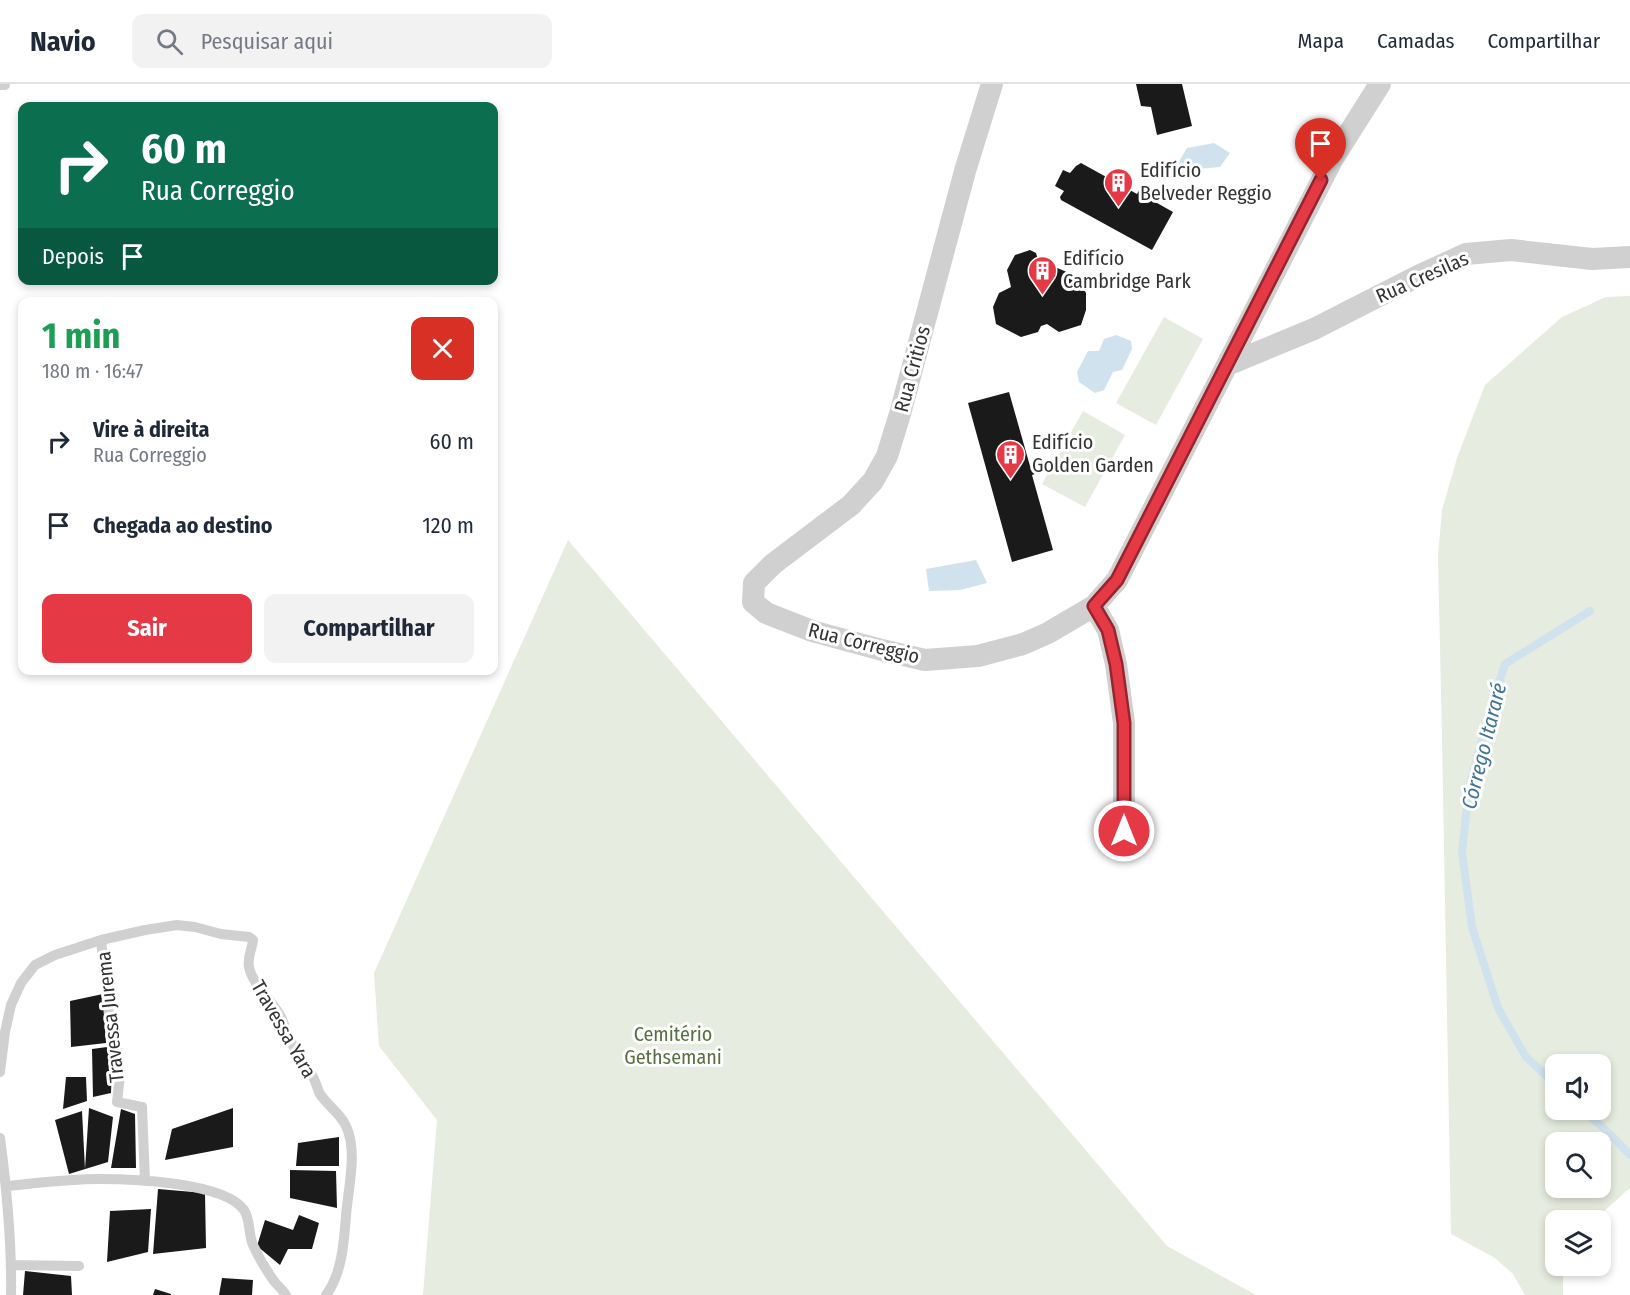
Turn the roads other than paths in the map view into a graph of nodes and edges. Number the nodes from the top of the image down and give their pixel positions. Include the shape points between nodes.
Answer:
1 (992, 84) edge
2 (1380, 84) edge
3 (1630, 257) edge
4 (1227, 365) junction
5 (753, 602) joint
6 (1094, 606) junction
7 (1124, 831) dead end
8 (101, 940) junction
9 (0, 1072) edge
10 (0, 1138) edge
11 (145, 1181) junction
12 (7, 1186) junction
13 (12, 1265) junction
14 (80, 1266) dead end
15 (11, 1295) edge
16 (286, 1295) edge
17 (326, 1295) edge

1 - 5 street, Rua Critios via 887,456 873,482 851,506 773,564 754,583
2 - 4 street, Rua Correggio via 1332,160
3 - 4 street, Rua Cresilas via 1592,259 1511,250 1466,254 1314,329
4 - 6 street, Rua Correggio via 1117,580
5 - 6 street, Rua Correggio via 766,613 812,631 925,660 978,656 1023,644
6 - 7 street via 1108,630 1124,723
8 - 9 lane, Travessa Yara via 34,965 11,1005
8 - 11 lane, Travessa Jurema via 110,1026 118,1052 117,1102 142,1107
8 - 17 lane, Travessa Yara via 177,925 253,940 250,972 281,1017 320,1095 346,1126 350,1141 352,1173 345,1236 336,1276
10 - 12 lane
11 - 12 lane via 99,1179
11 - 16 lane via 216,1192 243,1209 261,1262
12 - 13 lane
13 - 14 lane
13 - 15 lane

